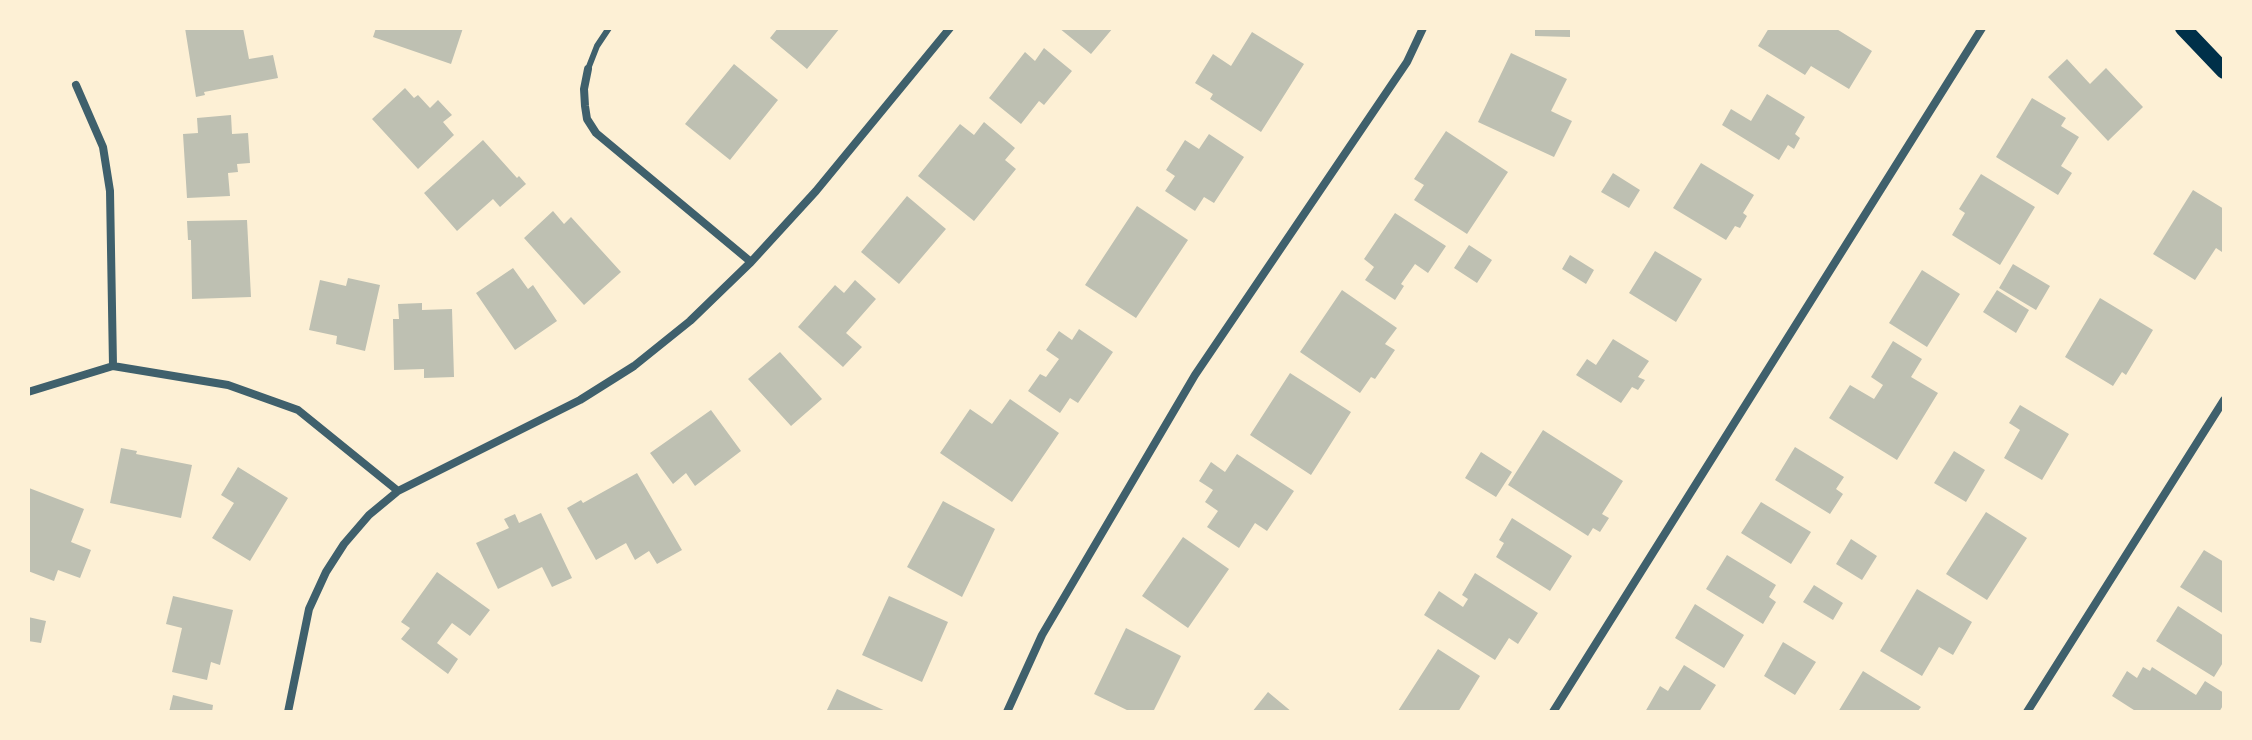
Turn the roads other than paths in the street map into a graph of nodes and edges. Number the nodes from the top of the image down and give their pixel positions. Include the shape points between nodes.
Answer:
1 (609, 28) edge
2 (950, 28) edge
3 (1423, 28) edge
4 (1982, 28) edge
5 (2183, 28) edge
6 (588, 69) joint
7 (2224, 71) edge
8 (76, 85) dead end
9 (751, 262) junction
10 (113, 366) junction
11 (28, 392) edge
12 (2224, 400) edge
13 (398, 491) junction
14 (288, 712) edge
15 (1007, 712) edge
16 (1553, 712) edge
17 (2027, 712) edge

1 - 6 lane
2 - 9 street
3 - 15 street via 1407,62 1195,375 1042,635
4 - 16 street
5 - 7 main road
6 - 9 street via 585,106 596,133
8 - 10 street via 103,147 110,191
9 - 13 street via 634,366 580,400
10 - 11 street
10 - 13 street via 228,385 298,410
12 - 17 street
13 - 14 street via 369,515 326,572 309,609

